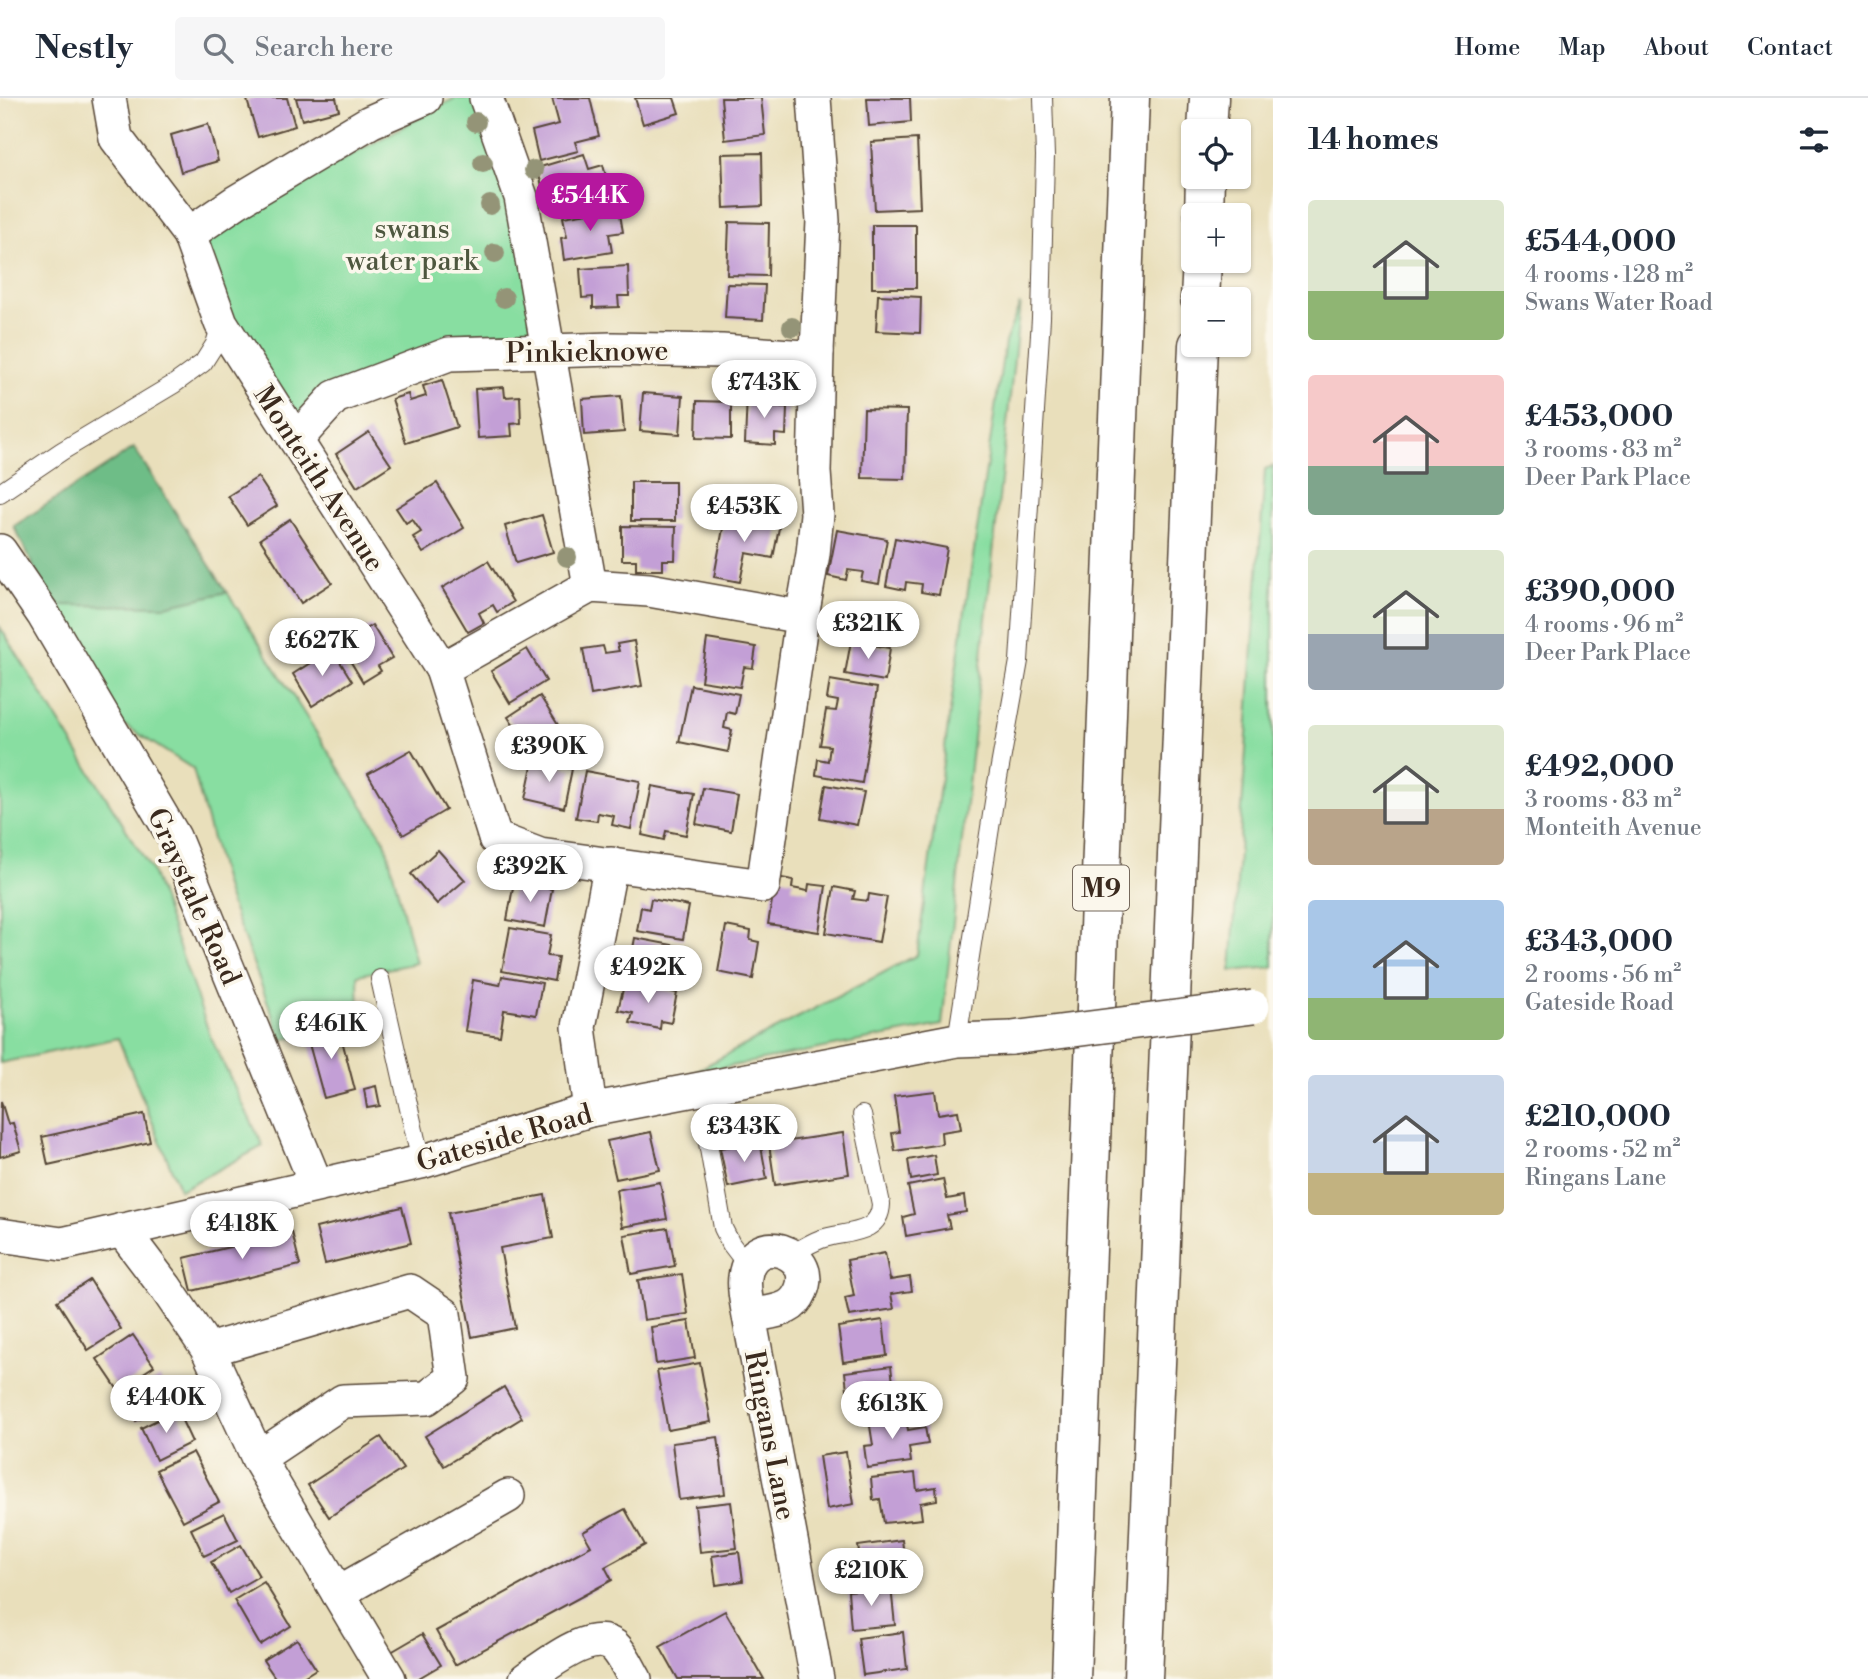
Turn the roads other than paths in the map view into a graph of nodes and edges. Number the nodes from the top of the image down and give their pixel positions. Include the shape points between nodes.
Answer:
1 (109, 98) edge
2 (425, 98) edge
3 (486, 98) edge
4 (814, 98) edge
5 (1043, 98) edge
6 (1130, 98) edge
7 (1209, 98) edge
8 (1208, 119) edge
9 (189, 234) junction
10 (222, 308) junction
11 (549, 351) junction
12 (817, 352) junction
13 (1198, 357) edge
14 (296, 440) junction
15 (0, 493) edge
16 (0, 551) edge
17 (590, 586) junction
18 (802, 617) junction
19 (442, 668) junction
20 (611, 864) junction
21 (380, 979) dead end
22 (1263, 1006) edge
23 (957, 1040) junction
24 (590, 1110) junction
25 (862, 1115) dead end
26 (708, 1143) dead end
27 (421, 1162) junction
28 (316, 1184) junction
29 (122, 1230) junction
30 (0, 1235) edge
31 (791, 1255) junction
32 (747, 1265) junction
33 (749, 1315) junction
34 (208, 1350) junction
35 (258, 1458) junction
36 (508, 1496) dead end
37 (338, 1593) junction
38 (389, 1679) edge
39 (526, 1679) edge
40 (635, 1679) edge
41 (817, 1679) edge
42 (1071, 1679) edge
43 (1143, 1679) edge

1 - 9 street, Monteith Avenue via 116,138
2 - 9 street via 370,122
3 - 11 street via 521,197
4 - 12 street via 823,221
5 - 23 lane via 1041,318 1019,661
6 - 42 highway, M9
7 - 8 highway
9 - 10 street, Monteith Avenue
10 - 14 street, Monteith Avenue
10 - 15 lane via 215,344 203,363
11 - 12 street, Pinkieknowe via 681,350 805,357
11 - 14 street, Pinkieknowe via 449,354 335,397
11 - 17 street
12 - 18 street via 817,514
13 - 43 highway
14 - 19 street, Monteith Avenue
16 - 28 street, Graystale Road via 43,614 174,837
17 - 18 street via 649,590
17 - 19 street
18 - 20 street via 763,886
19 - 20 street, Monteith Avenue via 495,838 540,855
20 - 24 street via 579,1027
21 - 27 lane
22 - 23 street, Gateside Road, bridge via 1012,1038
23 - 24 street, Gateside Road
24 - 27 street, Gateside Road
25 - 31 lane via 881,1204 876,1223 814,1242
26 - 32 lane via 723,1228
27 - 28 street, Gateside Road
28 - 29 street, Gateside Road
29 - 30 street, Gateside Road via 62,1244
29 - 34 street
31 - 32 street via 768,1249
31 - 33 street, Ringans Lane via 804,1279 796,1300 787,1307
32 - 33 street, Ringans Lane via 744,1280
33 - 41 street, Ringans Lane
34 - 35 street
34 - 35 street via 410,1291 444,1314 453,1378 427,1398 344,1401
35 - 37 street
36 - 37 street
37 - 38 street
39 - 40 street via 590,1642 617,1648

